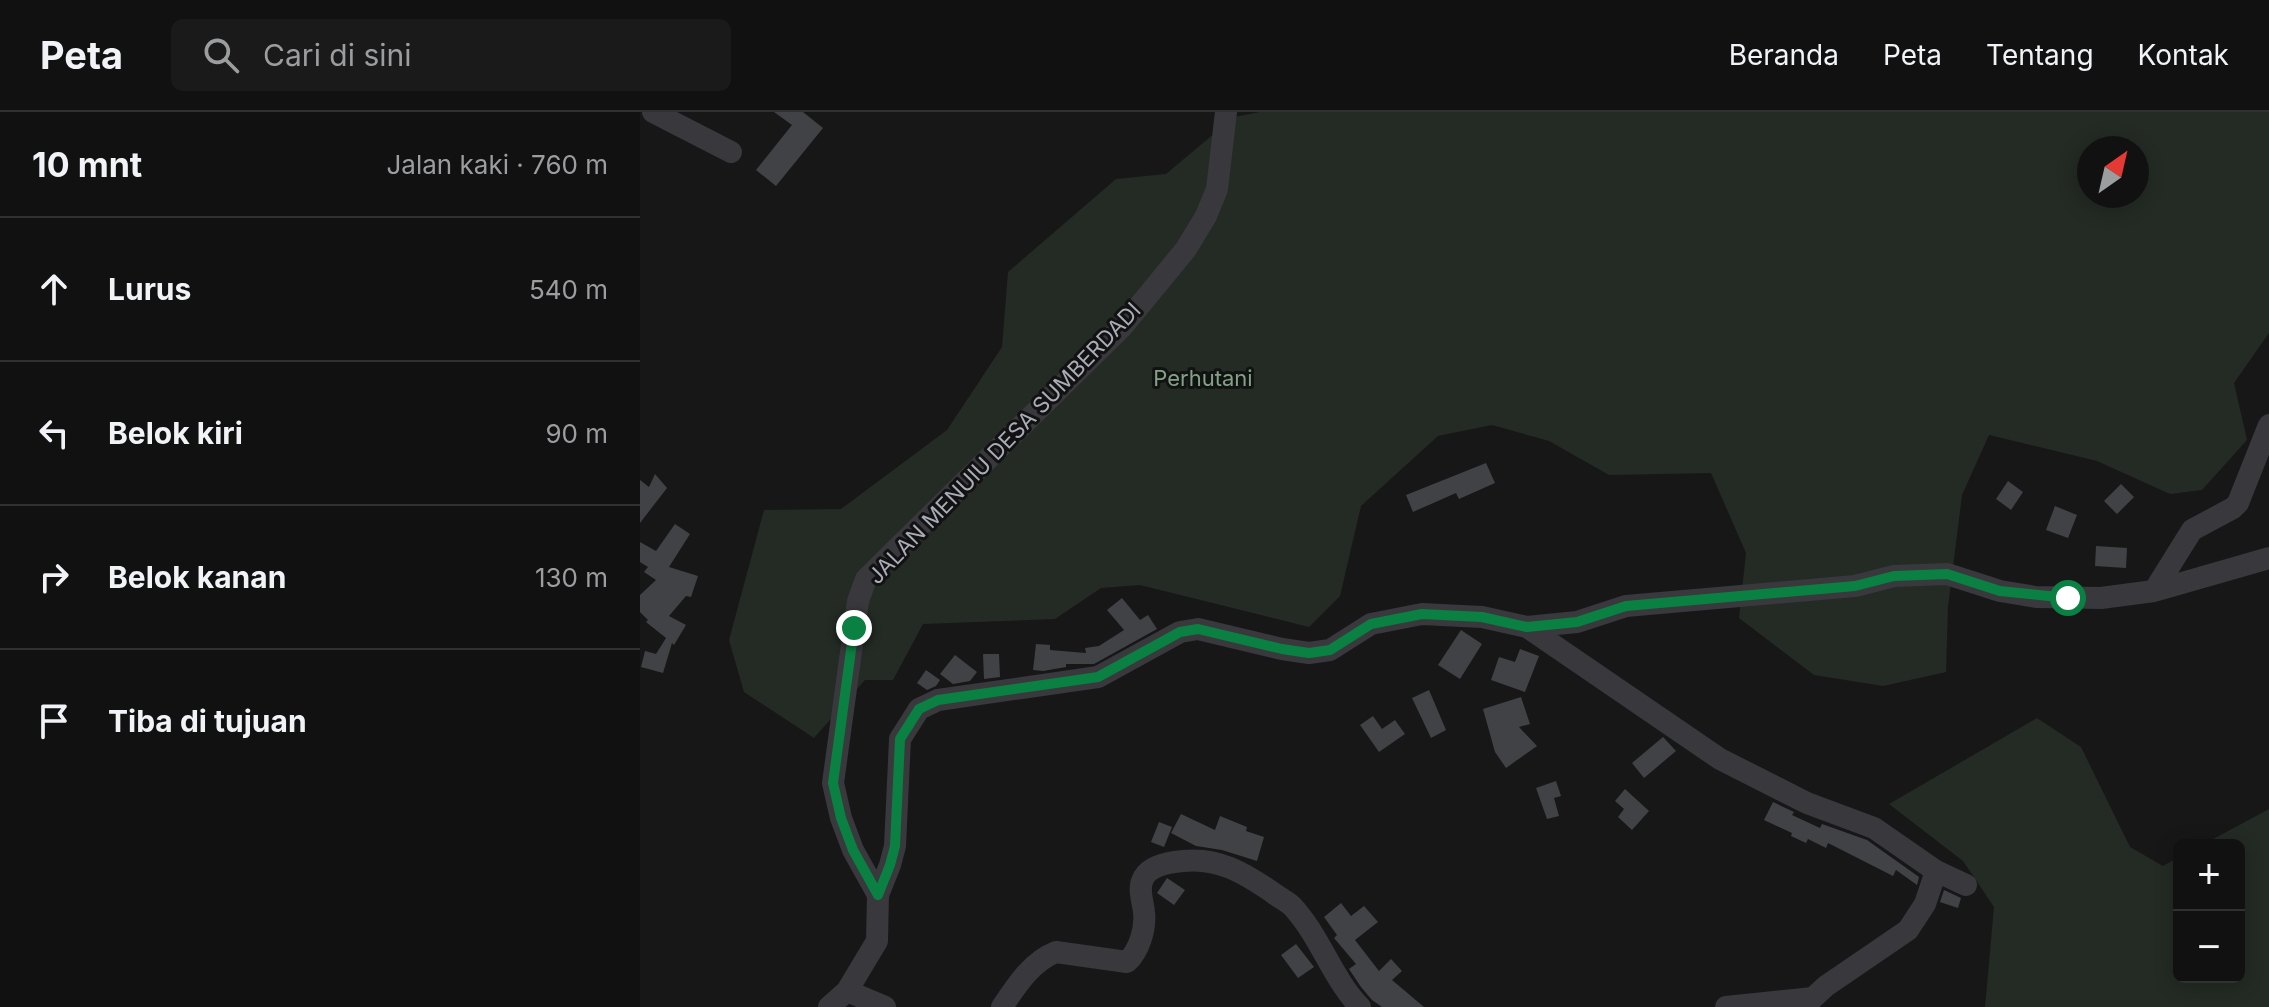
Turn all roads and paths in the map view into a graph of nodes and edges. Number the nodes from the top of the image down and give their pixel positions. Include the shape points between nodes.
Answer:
1 (653, 112) edge
2 (1226, 112) edge
3 (731, 152) dead end
4 (2269, 425) edge
5 (2269, 558) edge
6 (2154, 591) junction
7 (1527, 627) junction
8 (1936, 871) junction
9 (1966, 885) dead end
10 (878, 895) junction
11 (847, 991) junction
12 (829, 1007) edge
13 (885, 1007) edge
14 (1002, 1007) edge
15 (1360, 1007) edge
16 (1726, 1007) edge

1 - 3 street
2 - 10 street, JALAN MENUIU DESA SUMBERDADI via 1217,189 1186,249 1122,327 866,579 858,601 833,783 853,850
4 - 6 street via 2238,503 2192,530
5 - 6 street
6 - 7 street via 2101,598 2036,597 1947,574 1894,576 1855,586 1626,606 1577,622
7 - 8 street via 1720,759 1807,803 1874,828
7 - 10 street via 1482,617 1422,614 1371,624 1330,650 1309,653 1198,629 1180,632 1098,677 938,700 919,709 900,739 895,846
8 - 9 street
8 - 16 street via 1925,904 1908,930 1813,998
10 - 11 street via 877,941
11 - 12 street
11 - 13 street
14 - 15 street via 1035,964 1056,952 1127,962 1135,955 1144,927 1143,877 1152,869 1192,860 1239,869 1291,906

